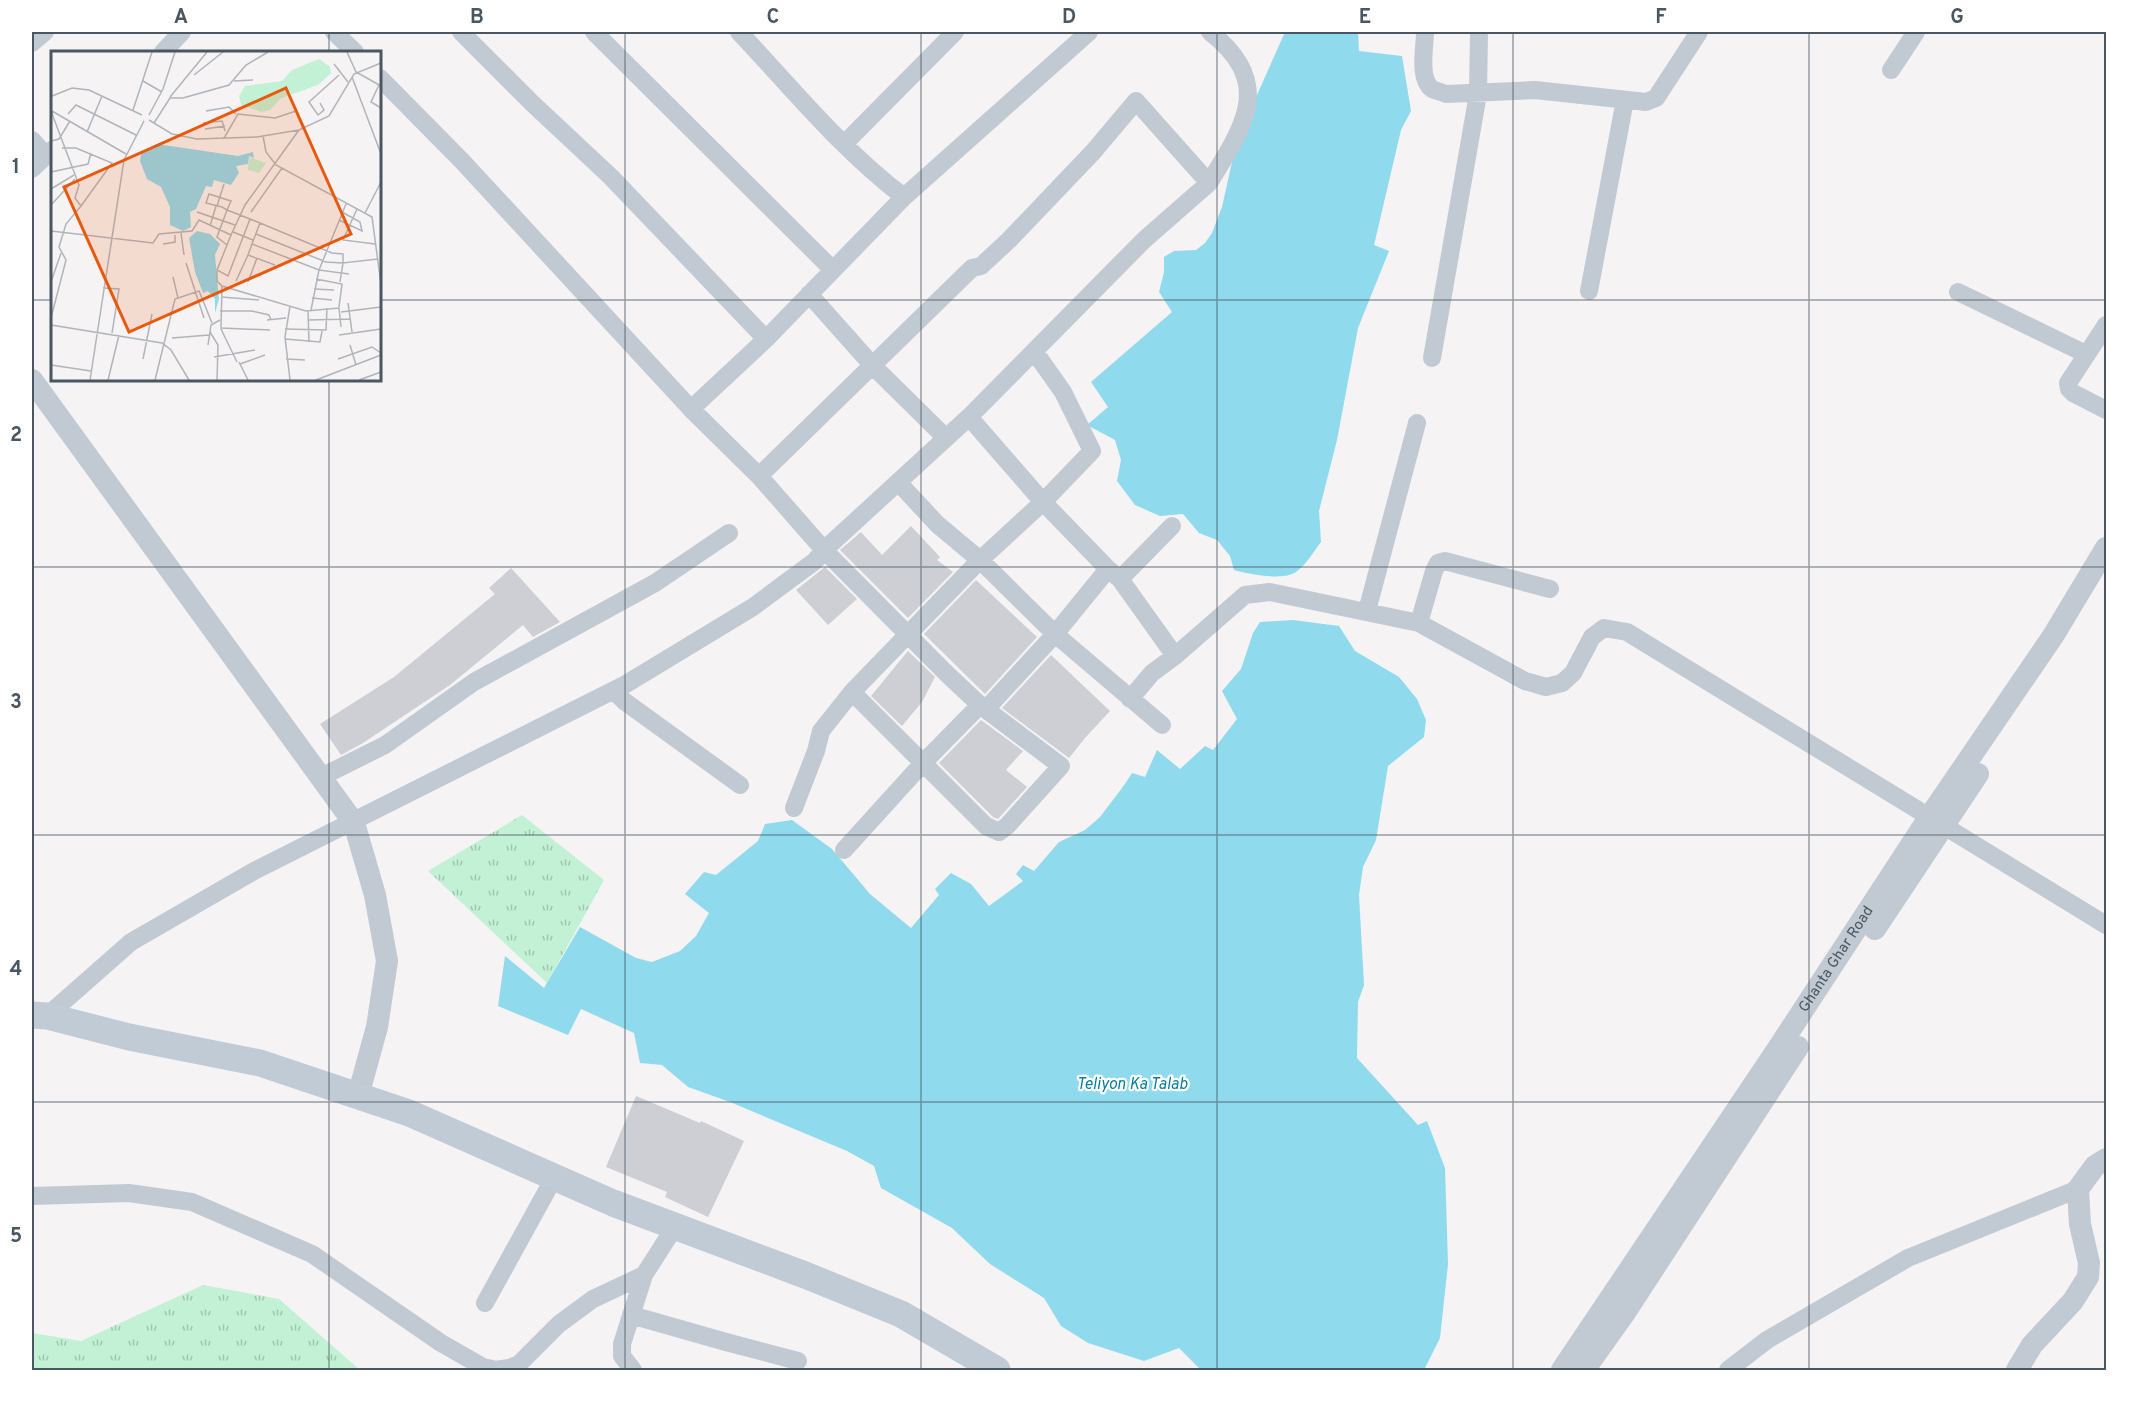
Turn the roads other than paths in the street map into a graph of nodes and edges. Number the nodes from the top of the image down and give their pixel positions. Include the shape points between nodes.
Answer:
1 (45, 32) edge
2 (182, 32) edge
3 (334, 32) edge
4 (461, 32) edge
5 (594, 32) edge
6 (739, 32) edge
7 (955, 32) edge
8 (1089, 32) edge
9 (1425, 32) edge
10 (1479, 32) edge
11 (1699, 32) edge
12 (1916, 32) edge
13 (1220, 35) edge
14 (32, 44) edge
15 (164, 51) edge
16 (354, 51) edge
17 (1891, 70) dead end
18 (381, 79) edge
19 (1478, 93) junction
20 (1625, 100) junction
21 (32, 140) edge
22 (844, 144) junction
23 (49, 153) edge
24 (32, 169) edge
25 (1209, 183) junction
26 (904, 197) junction
27 (833, 270) junction
28 (1589, 291) dead end
29 (1958, 292) dead end
30 (809, 294) junction
31 (2106, 325) edge
32 (766, 339) junction
33 (1034, 351) junction
34 (2086, 354) junction
35 (1432, 358) dead end
36 (873, 366) junction
37 (32, 380) edge
38 (691, 409) junction
39 (2106, 410) edge
40 (969, 417) junction
41 (1417, 423) dead end
42 (946, 438) junction
43 (759, 476) junction
44 (898, 482) junction
45 (1043, 502) junction
46 (1172, 526) dead end
47 (729, 533) dead end
48 (2106, 548) edge
49 (824, 550) junction
50 (980, 560) junction
51 (1114, 574) junction
52 (2106, 576) edge
53 (1550, 589) dead end
54 (1367, 611) junction
55 (1419, 623) junction
56 (1054, 634) junction
57 (908, 635) junction
58 (1175, 656) junction
59 (614, 691) junction
60 (852, 692) junction
61 (1130, 699) junction
62 (983, 707) junction
63 (1162, 725) dead end
64 (923, 763) junction
65 (321, 777) junction
66 (740, 785) dead end
67 (794, 808) dead end
68 (1937, 820) junction
69 (354, 823) junction
70 (844, 850) dead end
71 (2106, 925) edge
72 (39, 1015) edge
73 (358, 1096) junction
74 (2106, 1159) edge
75 (555, 1176) junction
76 (2078, 1189) junction
77 (32, 1196) edge
78 (676, 1225) junction
79 (644, 1275) junction
80 (484, 1303) dead end
81 (631, 1314) junction
82 (798, 1360) dead end
83 (496, 1370) edge
84 (633, 1371) edge
85 (997, 1371) edge
86 (1562, 1371) edge
87 (1584, 1371) edge
88 (1728, 1371) edge
89 (2017, 1371) edge

1 - 14 street
2 - 15 street
3 - 16 street
4 - 32 street via 611,177
5 - 27 street
6 - 22 street
7 - 22 street
8 - 26 street
9 - 19 street via 1426,81 1446,94
10 - 19 street
11 - 20 street via 1656,98 1646,102
12 - 17 street
13 - 25 street via 1245,75 1248,96 1239,132
18 - 38 street
19 - 20 street via 1535,90
19 - 35 street
20 - 28 street
21 - 23 street
22 - 26 street
23 - 24 street
25 - 33 street via 1144,240
25 - 36 street via 1136,101 1009,240 981,266 972,268
26 - 27 street
27 - 30 street
29 - 34 street
30 - 32 street
30 - 36 street
31 - 34 street
32 - 38 street
33 - 40 street
33 - 45 street via 1063,392 1092,451
34 - 39 street via 2070,376 2068,389
36 - 42 street
36 - 43 street
37 - 65 street
38 - 43 street
40 - 42 street
40 - 45 street
41 - 54 street
42 - 44 street
43 - 49 street
44 - 49 street
44 - 50 street via 937,524
45 - 50 street
45 - 51 street
46 - 51 street
47 - 65 street via 655,583 474,682 385,745
48 - 68 street, Ghanta Ghar Road
49 - 57 street
49 - 59 street via 753,607
50 - 56 street
50 - 57 street
51 - 56 street
51 - 58 street
52 - 68 street, Ghanta Ghar Road via 2048,670
53 - 55 street via 1445,561 1438,563 1434,571
54 - 55 street
54 - 58 street via 1270,592 1245,595
55 - 68 street via 1525,681 1546,687 1562,683 1573,673 1592,637 1604,628 1627,632
56 - 61 street
56 - 62 street
57 - 60 street
57 - 62 street
58 - 61 street via 1152,673
59 - 66 street
59 - 69 street
60 - 64 street
60 - 67 street via 821,730
61 - 63 street
62 - 64 street
62 - 64 street via 1061,766 1007,826 999,832 986,826
64 - 70 street
65 - 69 street
68 - 71 street
68 - 86 street, Ghanta Ghar Road
68 - 87 street, Ghanta Ghar Road
69 - 72 street via 254,871 131,942
69 - 73 street via 375,895 387,961 377,1027
72 - 73 main road via 260,1063
73 - 75 main road via 409,1113
74 - 76 street via 2095,1166
75 - 78 main road via 613,1203
75 - 80 street
76 - 88 street via 1908,1258 1767,1340
76 - 89 street via 2088,1277 2073,1301 2032,1345
77 - 83 street via 129,1193 192,1202 312,1254 441,1343 483,1367
78 - 79 street
78 - 85 main road via 901,1314
79 - 81 street
79 - 83 street via 593,1299 559,1324 519,1364
81 - 82 street
81 - 84 street via 622,1356

